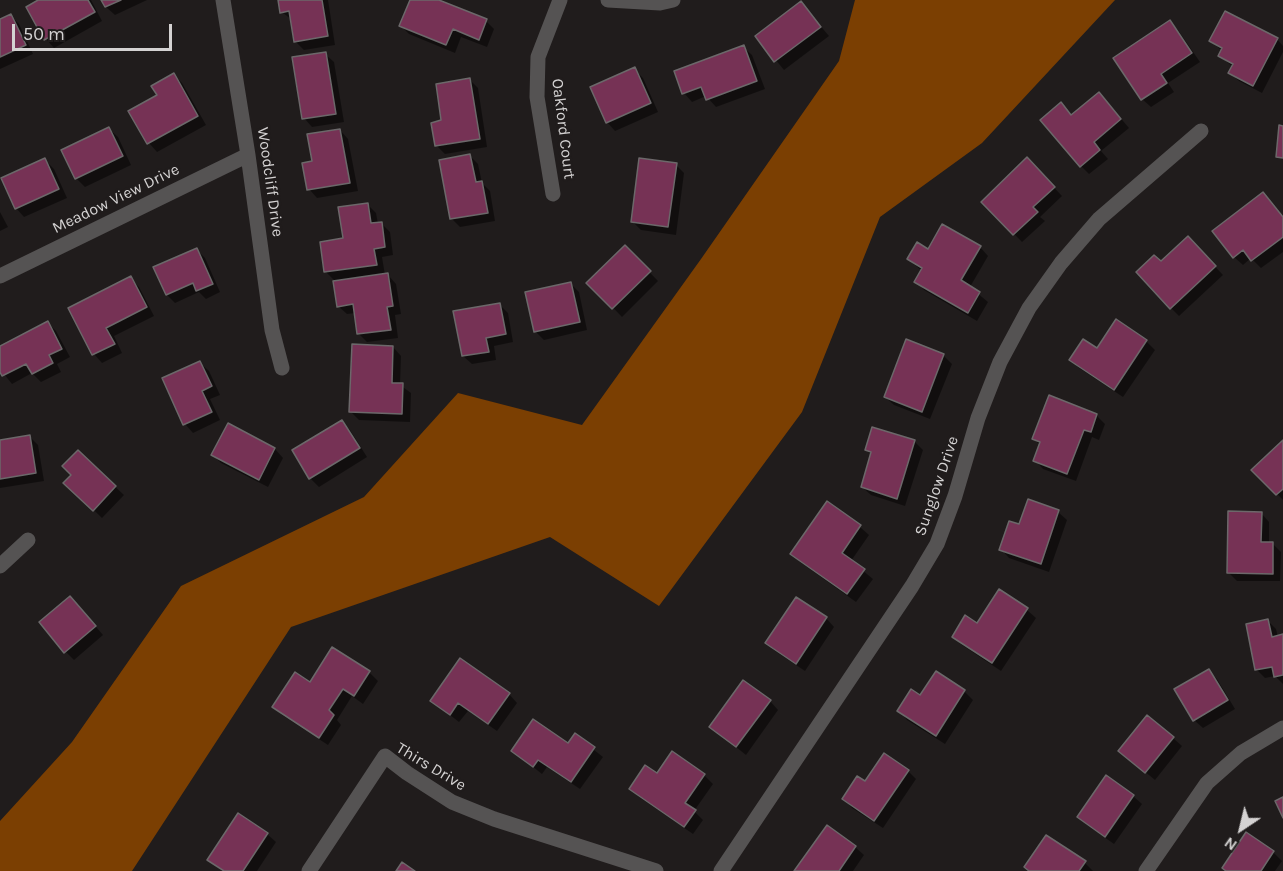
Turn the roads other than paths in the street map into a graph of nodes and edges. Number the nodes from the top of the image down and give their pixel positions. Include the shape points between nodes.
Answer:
1 (223, 0) edge
2 (560, 0) edge
3 (608, 0) edge
4 (673, 0) edge
5 (1201, 131) dead end
6 (249, 155) junction
7 (554, 194) dead end
8 (0, 276) edge
9 (282, 368) dead end
10 (28, 540) dead end
11 (0, 566) edge
12 (1283, 728) edge
13 (309, 871) edge
14 (656, 871) edge
15 (722, 871) edge
16 (1146, 871) edge

1 - 6 street, Woodcliff Drive
2 - 7 street, Oakford Court via 538,57 537,83
3 - 4 street
5 - 15 street, Sunglow Drive via 1099,219 1029,308 1000,362 978,418 937,544
6 - 8 street, Meadow View Drive
6 - 9 street, Woodcliff Drive via 272,330
10 - 11 street
12 - 16 street via 1241,753 1207,783
13 - 14 street, Thirs Drive via 385,756 452,802

